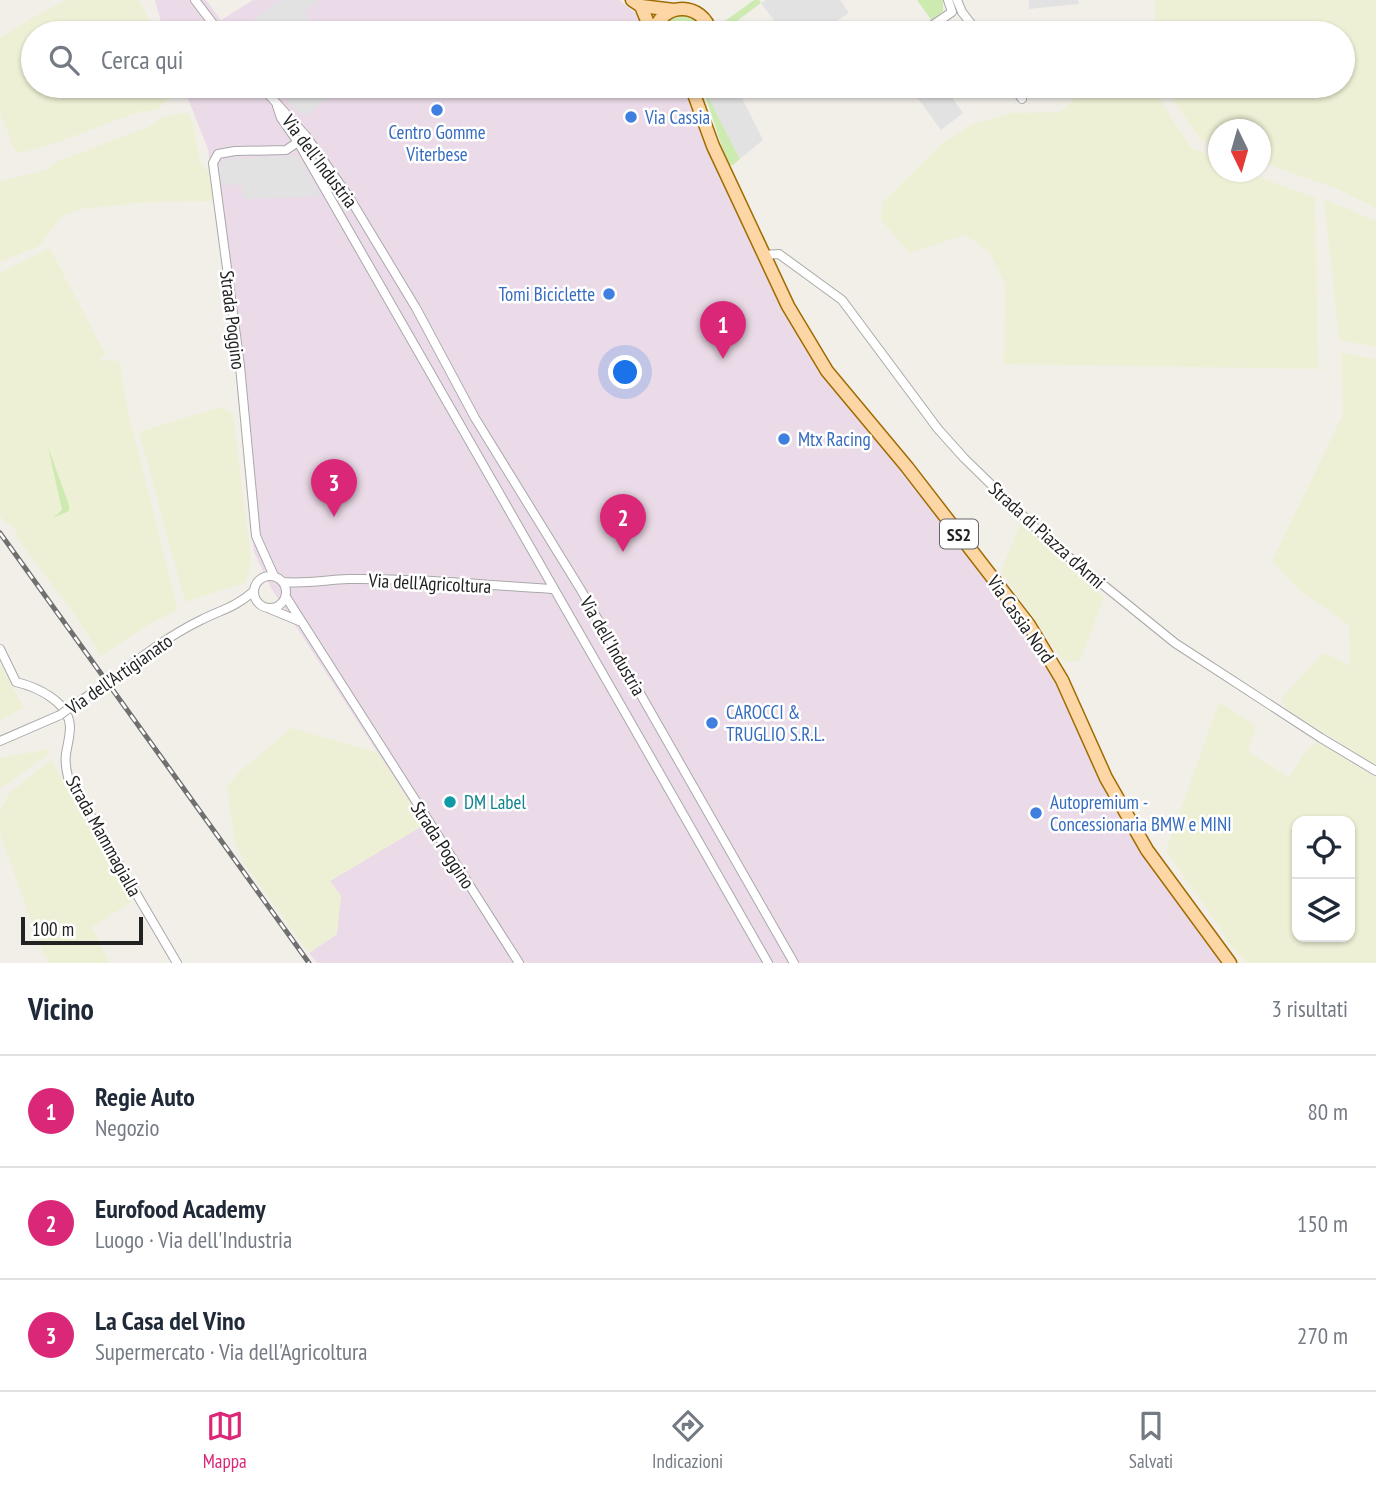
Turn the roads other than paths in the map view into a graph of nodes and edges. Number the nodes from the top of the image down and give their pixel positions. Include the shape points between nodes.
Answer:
1 (195, 0) edge
2 (948, 0) edge
3 (957, 0) edge
4 (636, 3) edge
5 (674, 10) junction
6 (211, 21) edge
7 (646, 21) edge
8 (659, 21) edge
9 (705, 21) edge
10 (939, 21) edge
11 (969, 21) edge
12 (271, 98) edge
13 (696, 98) edge
14 (698, 98) edge
15 (698, 102) junction
16 (277, 106) junction
17 (306, 136) junction
18 (298, 142) junction
19 (764, 255) junction
20 (274, 576) junction
21 (283, 582) junction
22 (309, 584) junction
23 (552, 589) junction
24 (254, 591) junction
25 (286, 595) junction
26 (238, 605) junction
27 (260, 606) junction
28 (270, 609) junction
29 (299, 621) junction
30 (0, 649) edge
31 (0, 741) edge
32 (1376, 771) edge
33 (177, 963) edge
34 (519, 963) edge
35 (768, 963) edge
36 (794, 963) edge
37 (1230, 963) edge

1 - 6 street
2 - 10 street via 952,12
3 - 11 street
4 - 5 main road
4 - 7 main road
5 - 8 main road
5 - 9 main road via 688,9
12 - 16 street
13 - 15 main road, Via Cassia Nord / SS2
14 - 15 main road, Via Cassia Nord / SS2
15 - 19 main road, Via Cassia Nord / SS2 via 713,146
16 - 17 street, Via dell'Industria
16 - 18 street, Via dell'Industria
17 - 18 street, Strada Poggino
17 - 36 street, Via dell'Industria via 416,308 475,418 581,590
18 - 20 street, Strada Poggino via 285,150 218,154 213,163 240,366 256,536
18 - 23 street, Via dell'Industria
19 - 32 street, Strada di Piazza d'Armi via 779,254 842,300 938,429 1049,541 1175,643
19 - 37 main road, Via Cassia Nord / SS2 via 827,370 1028,625 1062,680 1107,778 1147,850
20 - 21 street
20 - 24 street via 263,578
21 - 22 street
21 - 25 street
22 - 23 street, Via dell'Agricoltura via 345,579
22 - 25 street
23 - 35 street, Via dell'Industria
24 - 26 street
24 - 27 street
25 - 28 street via 280,606
25 - 29 street, Strada Poggino
26 - 27 street
26 - 31 street, Via dell'Artigianato, bridge via 175,635 60,715
27 - 28 street
28 - 29 street
29 - 34 street, Strada Poggino
30 - 33 street, Strada Mammagialla via 16,682 47,694 68,716 64,758 68,777

